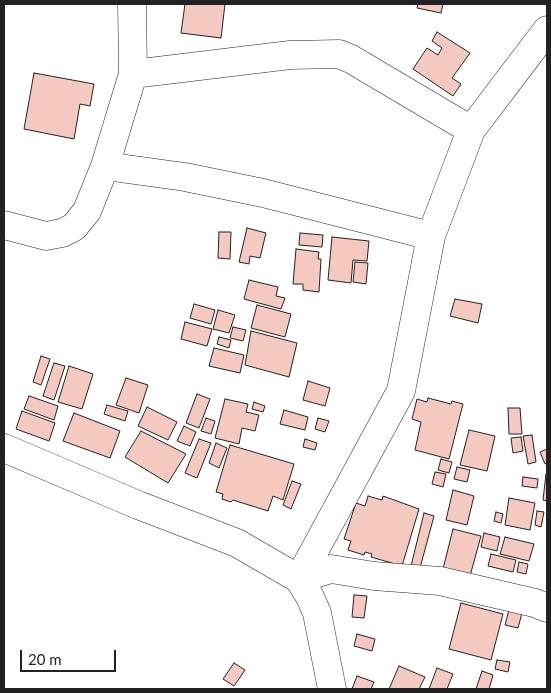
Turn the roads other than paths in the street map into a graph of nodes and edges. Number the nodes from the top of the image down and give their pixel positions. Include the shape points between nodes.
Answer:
1 (132, 4) edge
2 (547, 30) edge
3 (133, 74) junction
4 (471, 130) junction
5 (106, 166) junction
6 (4, 225) edge
7 (431, 236) junction
8 (4, 448) edge
9 (299, 579) junction
10 (547, 608) edge
11 (332, 689) edge

1 - 3 street
2 - 4 street
3 - 4 street via 290,54 339,54
3 - 5 street
4 - 7 street
5 - 6 street via 87,211 74,227 46,236
5 - 7 street via 185,177 263,193
7 - 9 street via 401,391
8 - 9 street via 138,506 237,543
9 - 10 street via 332,569 440,581
9 - 11 street via 317,613

